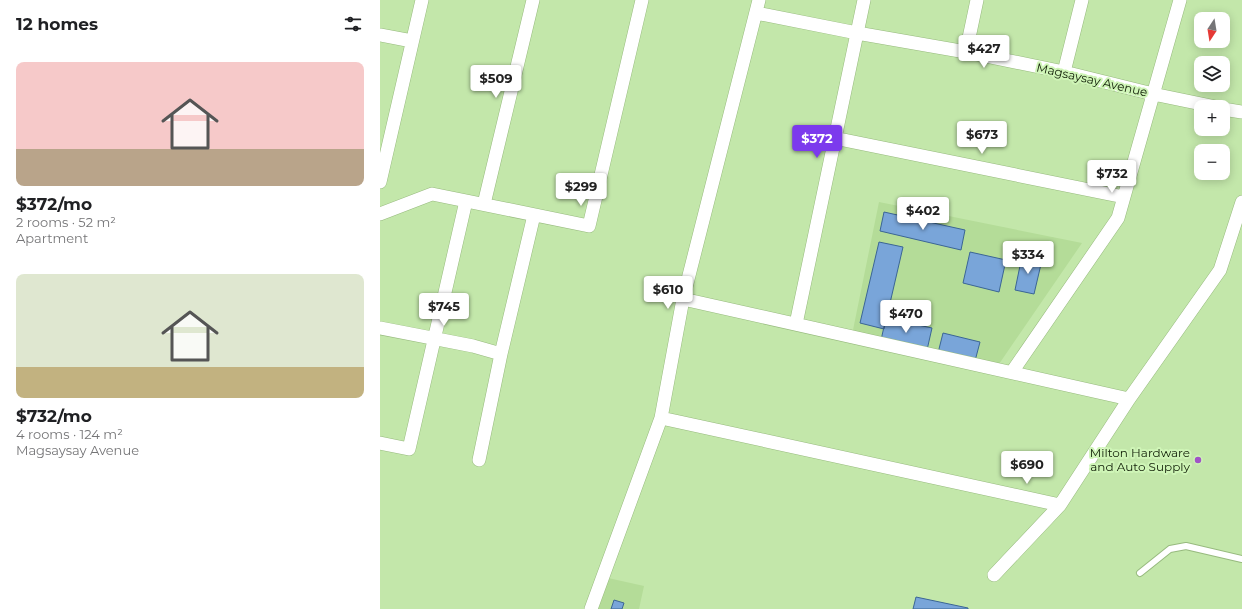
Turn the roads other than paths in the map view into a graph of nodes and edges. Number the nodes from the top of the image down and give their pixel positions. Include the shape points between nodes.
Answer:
1 (422, 0) edge
2 (533, 0) edge
3 (642, 0) edge
4 (864, 0) edge
5 (977, 0) edge
6 (1082, 0) edge
7 (1180, 0) edge
8 (758, 6) edge
9 (857, 33) junction
10 (380, 35) edge
11 (412, 41) junction
12 (966, 52) junction
13 (1064, 72) junction
14 (1153, 94) junction
15 (1194, 102) edge
16 (1230, 109) edge
17 (1242, 112) edge
18 (834, 138) junction
19 (380, 182) edge
20 (1124, 197) junction
21 (466, 200) junction
22 (1242, 202) edge
23 (484, 204) junction
24 (380, 214) edge
25 (534, 215) junction
26 (683, 299) junction
27 (796, 324) junction
28 (380, 328) edge
29 (433, 338) junction
30 (501, 354) junction
31 (1012, 372) junction
32 (1129, 399) junction
33 (661, 418) junction
34 (380, 443) edge
35 (479, 460) dead end
36 (1060, 505) junction
37 (1242, 559) edge
38 (1140, 573) dead end
39 (994, 575) dead end
40 (591, 609) edge

1 - 11 street
2 - 23 street
3 - 25 street via 589,226
4 - 9 street
5 - 12 street
6 - 13 street
7 - 14 street
8 - 9 street, Magsaysay Avenue
8 - 26 street
9 - 12 street, Magsaysay Avenue
9 - 18 street
10 - 11 street
11 - 19 street
12 - 13 street, Magsaysay Avenue
13 - 14 street, Magsaysay Avenue
14 - 15 street, Magsaysay Avenue
14 - 20 street
16 - 17 street
18 - 20 street
18 - 27 street
20 - 31 street via 1118,218
21 - 23 street
21 - 24 street via 432,194
21 - 29 street
22 - 32 street via 1220,270
23 - 25 street
25 - 30 street
26 - 27 street
26 - 33 street
27 - 31 street
28 - 29 street
29 - 30 street
29 - 34 street via 409,449
30 - 35 street
31 - 32 street
32 - 36 street
33 - 36 street
33 - 40 street
36 - 39 street
37 - 38 lane via 1186,546 1170,548

